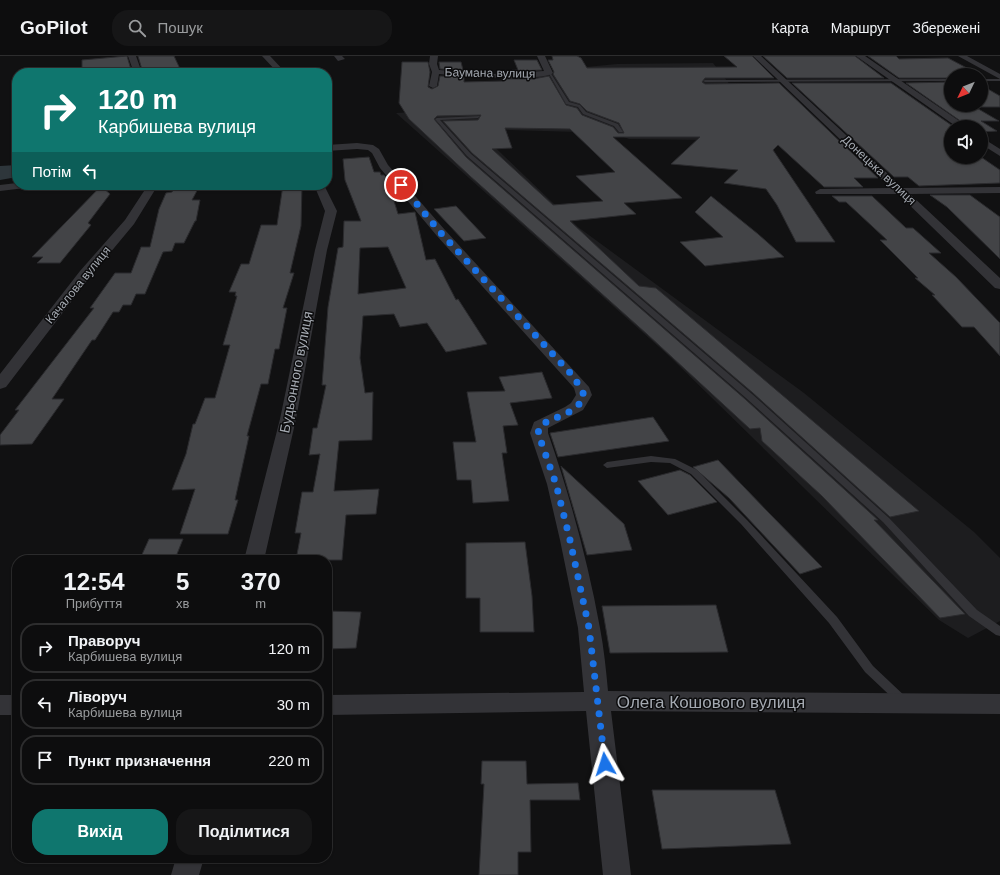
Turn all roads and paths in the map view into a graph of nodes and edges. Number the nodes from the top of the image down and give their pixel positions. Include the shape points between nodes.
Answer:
1 (132, 56) edge
2 (266, 56) edge
3 (434, 56) edge
4 (542, 56) edge
5 (757, 56) edge
6 (860, 56) edge
7 (962, 56) edge
8 (136, 68) edge
9 (277, 68) edge
10 (436, 72) junction
11 (549, 73) junction
12 (1000, 79) edge
13 (895, 80) junction
14 (944, 80) edge
15 (988, 80) edge
16 (705, 81) dead end
17 (784, 81) junction
18 (433, 86) dead end
19 (478, 117) dead end
20 (953, 120) edge
21 (621, 131) dead end
22 (988, 145) edge
23 (332, 148) edge
24 (1000, 153) edge
25 (12, 187) edge
26 (0, 188) edge
27 (150, 190) edge
28 (322, 190) edge
29 (1000, 190) edge
30 (900, 191) junction
31 (820, 192) dead end
32 (1000, 285) edge
33 (0, 384) edge
34 (607, 465) dead end
35 (255, 555) edge
36 (1000, 632) edge
37 (598, 701) junction
38 (905, 703) junction
39 (999, 704) edge
40 (0, 705) edge
41 (12, 705) edge
42 (332, 705) edge
43 (189, 863) edge
44 (185, 875) edge
45 (617, 875) edge

1 - 8 street
2 - 9 street
3 - 10 street
4 - 11 street, Баумана вулиця
5 - 17 street, Донецька вулиця
6 - 13 street
7 - 12 street
10 - 11 street, Баумана вулиця via 492,76
10 - 18 street
11 - 21 lane via 567,103 579,106 585,113 597,115 605,123 616,125
12 - 15 lane
13 - 14 lane
13 - 17 lane
13 - 20 street
16 - 17 lane
17 - 30 street, Донецька вулиця
19 - 36 lane via 437,119 469,155 527,207 654,312 863,499 973,613
22 - 24 street
23 - 37 street via 370,147 376,151 384,166 441,233 581,387 584,395 579,404 569,412 540,426 538,433 556,484 570,540 589,628
25 - 26 street
27 - 33 street, Качалова вулиця via 130,222 85,274
28 - 35 street, Будьонного вулиця via 331,211 320,250 288,419
29 - 30 street
30 - 31 street
30 - 32 street, Донецька вулиця
34 - 38 lane via 651,459 672,461 694,472 744,522 833,620 869,668
37 - 38 street, Олега Кошового вулиця
37 - 42 street, Олега Кошового вулиця
37 - 45 street
38 - 39 street, Олега Кошового вулиця
40 - 41 street
43 - 44 street

